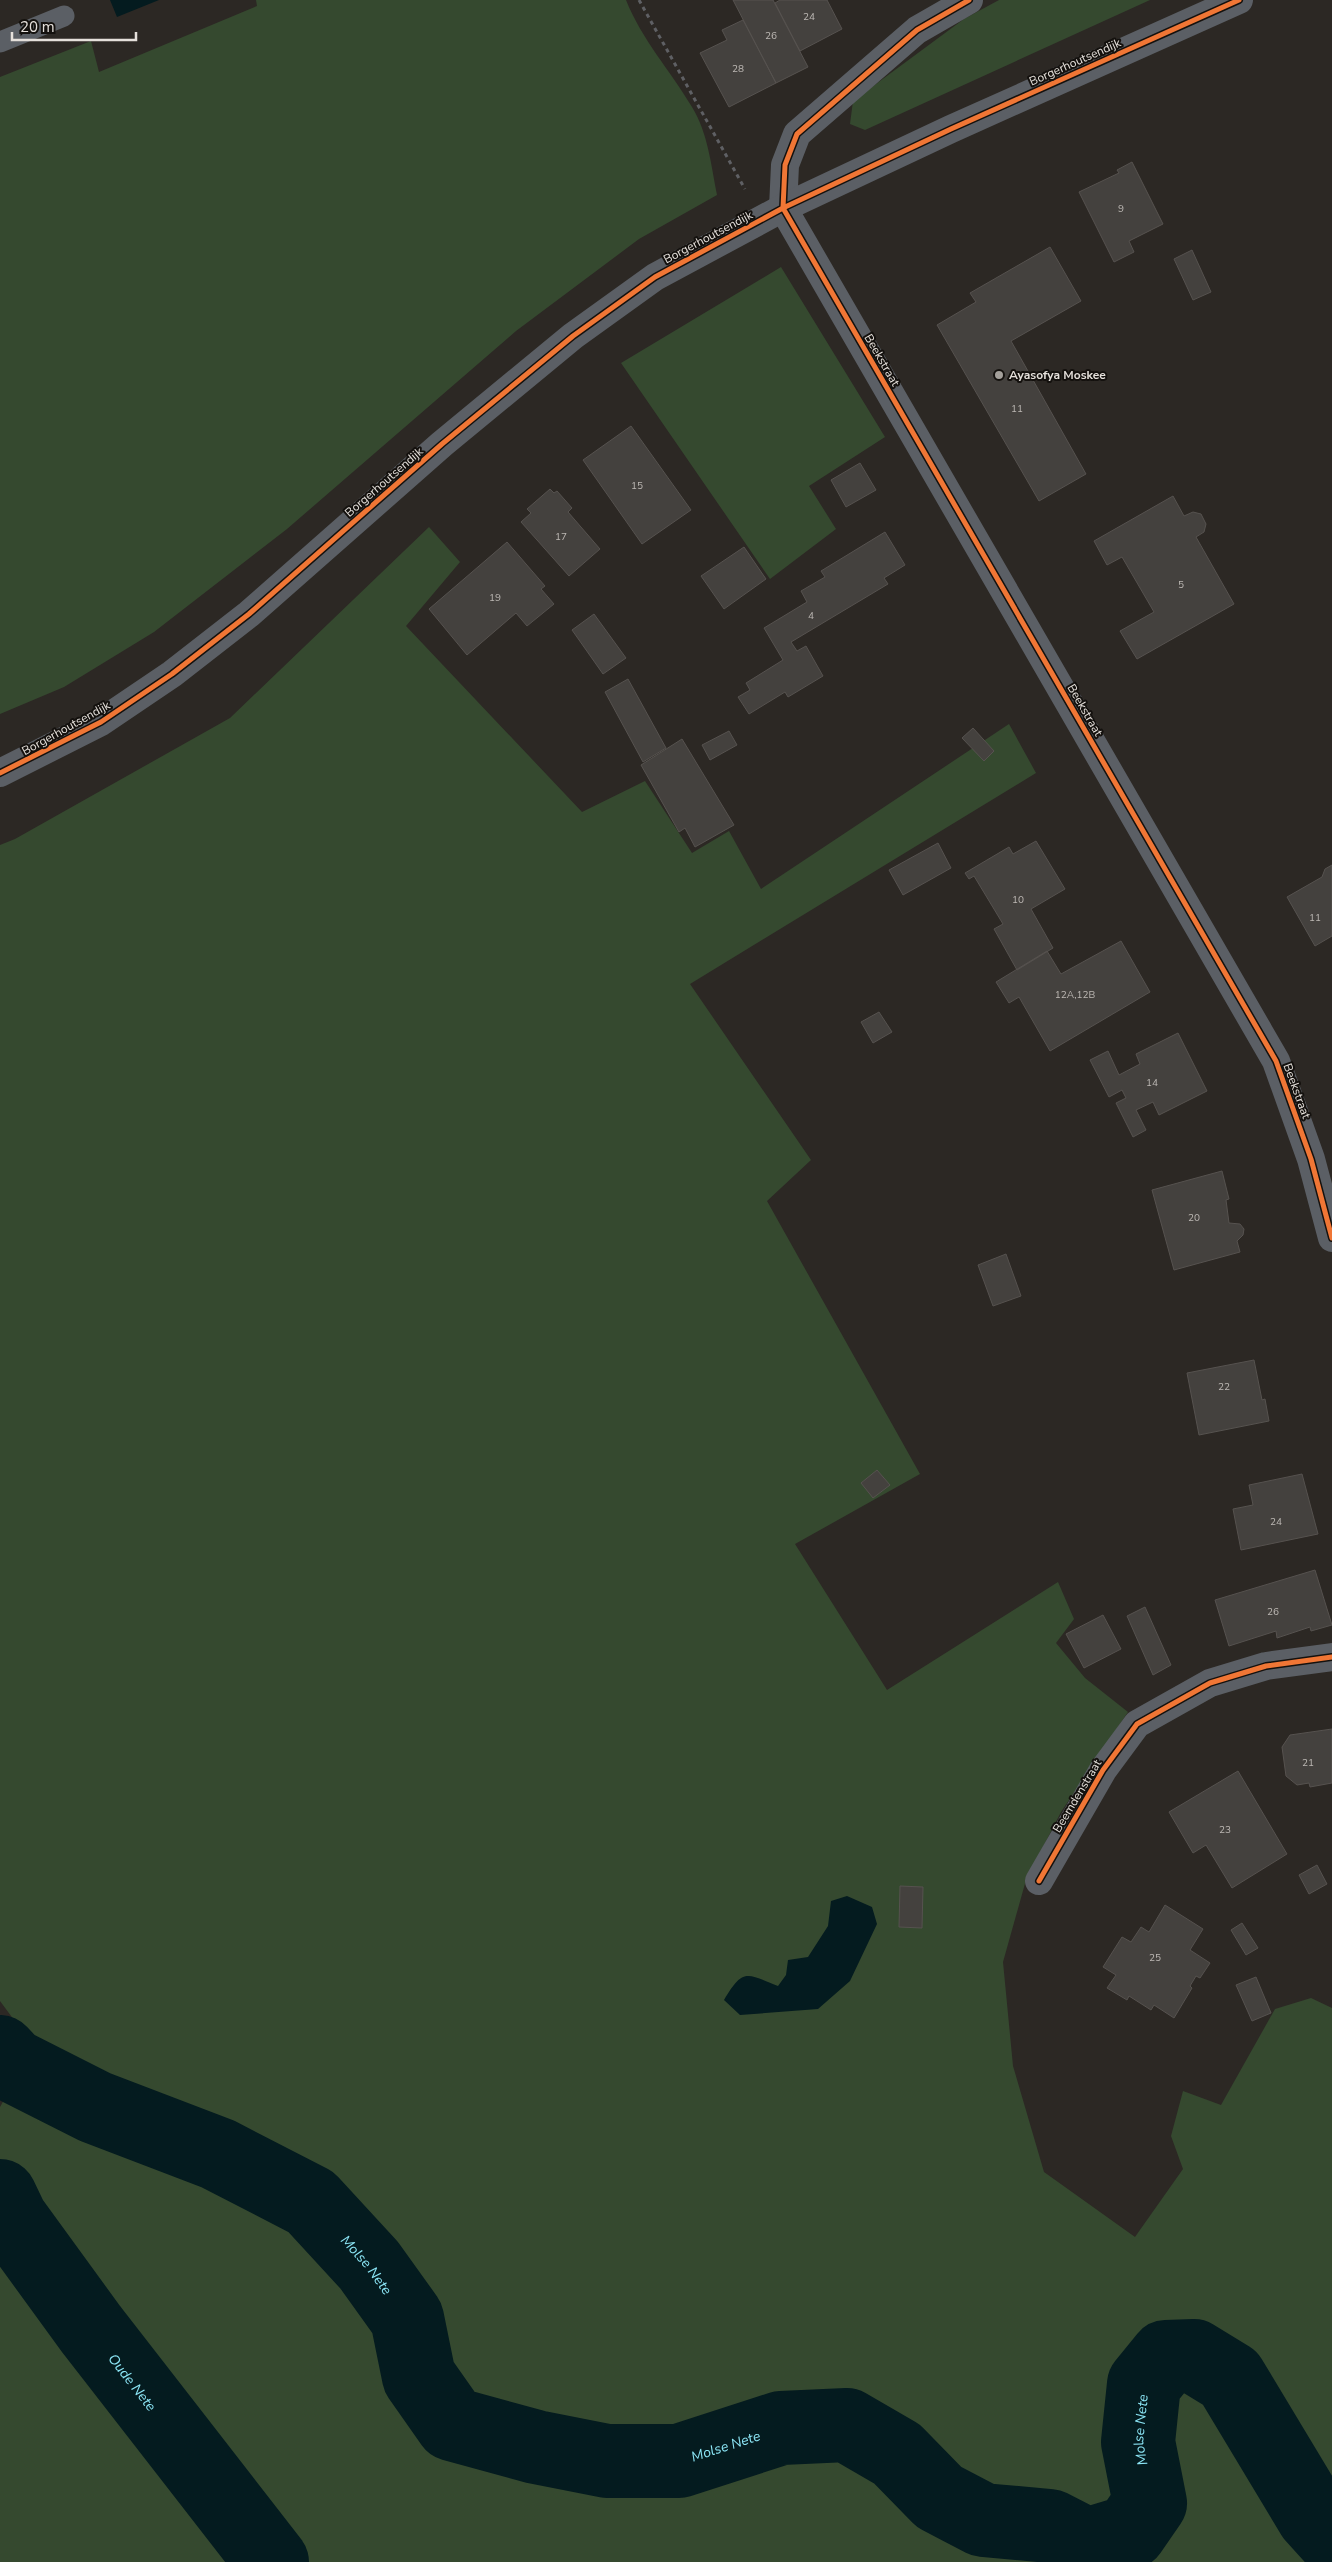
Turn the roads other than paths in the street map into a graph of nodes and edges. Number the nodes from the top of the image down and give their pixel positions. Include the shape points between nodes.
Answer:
1 (970, 0) edge
2 (1239, 0) edge
3 (64, 16) dead end
4 (0, 42) edge
5 (773, 214) junction
6 (0, 773) edge
7 (1332, 1238) edge
8 (1332, 1657) edge
9 (1039, 1880) dead end

1 - 5 street via 917,30 797,134 785,165
2 - 5 street, Borgerhoutsendijk via 952,129
3 - 4 lane
5 - 6 street, Borgerhoutsendijk via 655,277 572,336 442,444 249,614 172,674 101,722
5 - 7 street, Beekstraat via 1276,1061 1311,1159
8 - 9 street, Beemdenstraat via 1266,1666 1210,1683 1137,1724 1103,1770

